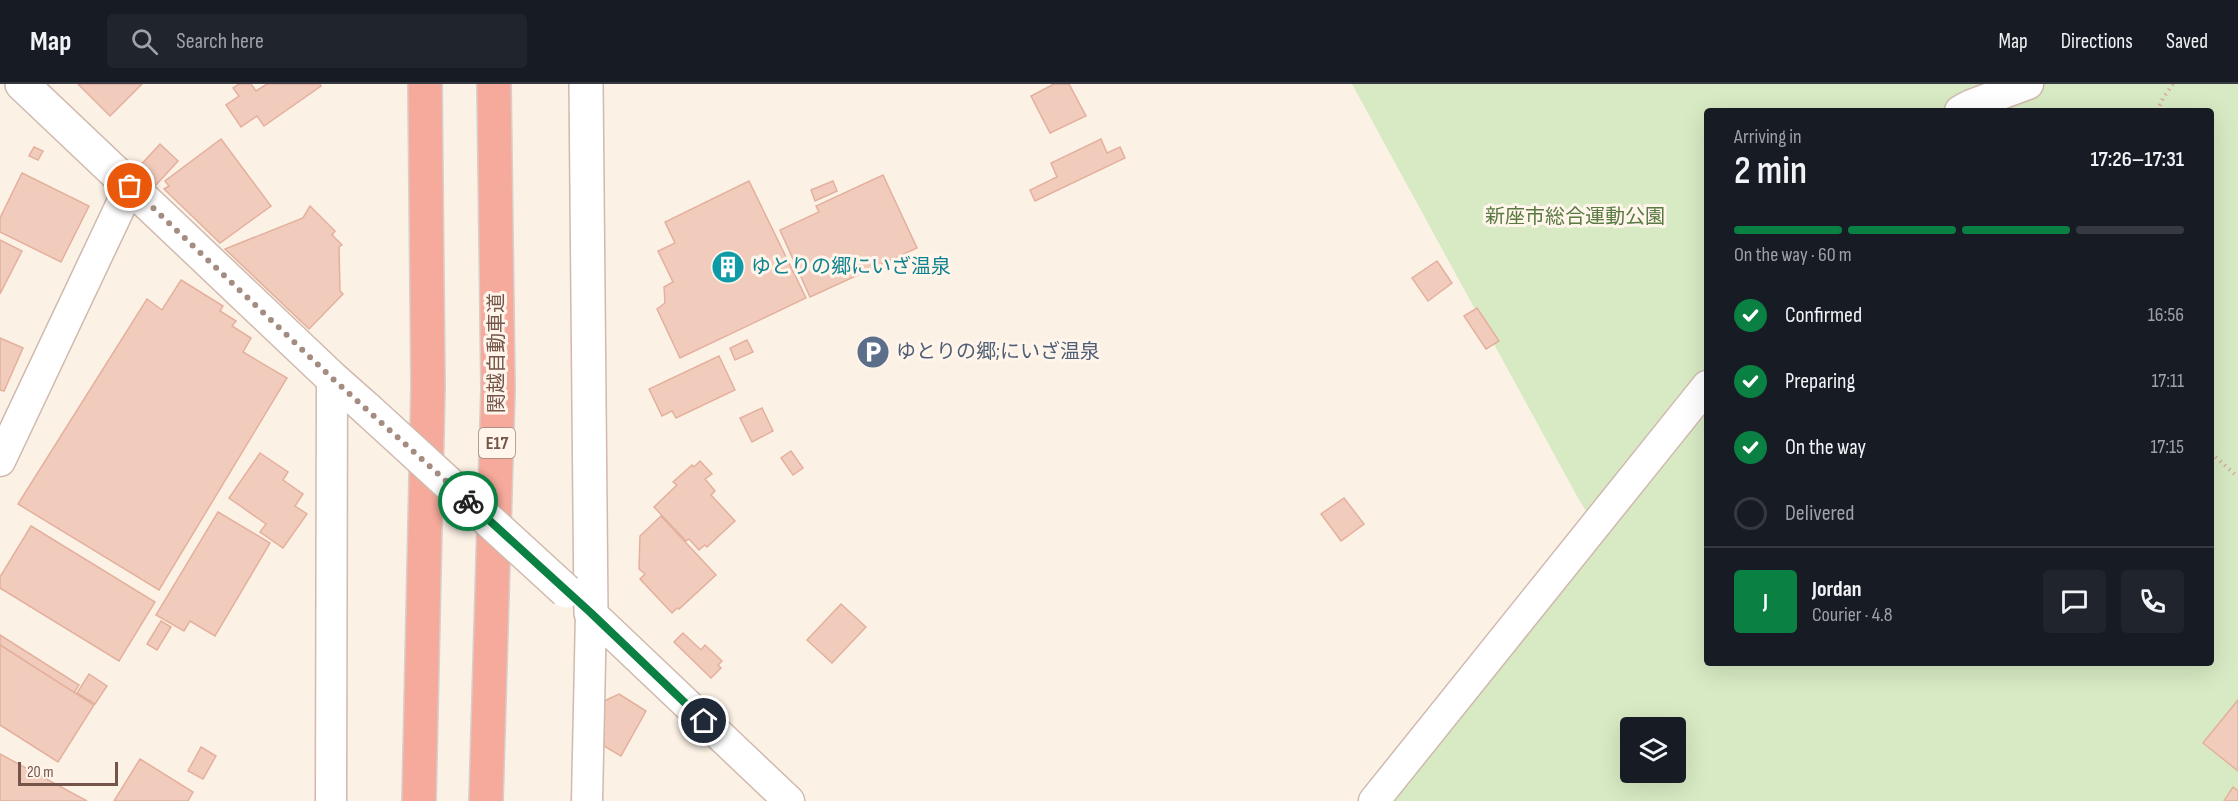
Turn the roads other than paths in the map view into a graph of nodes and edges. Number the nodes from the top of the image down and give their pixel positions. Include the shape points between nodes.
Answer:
1 (22, 84) edge
2 (425, 84) edge
3 (494, 84) edge
4 (586, 84) edge
5 (2028, 84) edge
6 (1966, 108) edge
7 (130, 186) junction
8 (332, 378) junction
9 (1704, 390) edge
10 (0, 461) edge
11 (591, 613) junction
12 (331, 801) edge
13 (419, 801) edge
14 (486, 801) edge
15 (587, 801) edge
16 (789, 801) edge
17 (1374, 801) edge

1 - 7 street
2 - 13 highway via 428,387
3 - 14 highway, 関越自動車道 / E17 via 498,389
4 - 11 street
5 - 6 street
7 - 8 street
7 - 10 street
8 - 11 street, bridge
8 - 12 street
9 - 17 street
11 - 15 street
11 - 16 street

